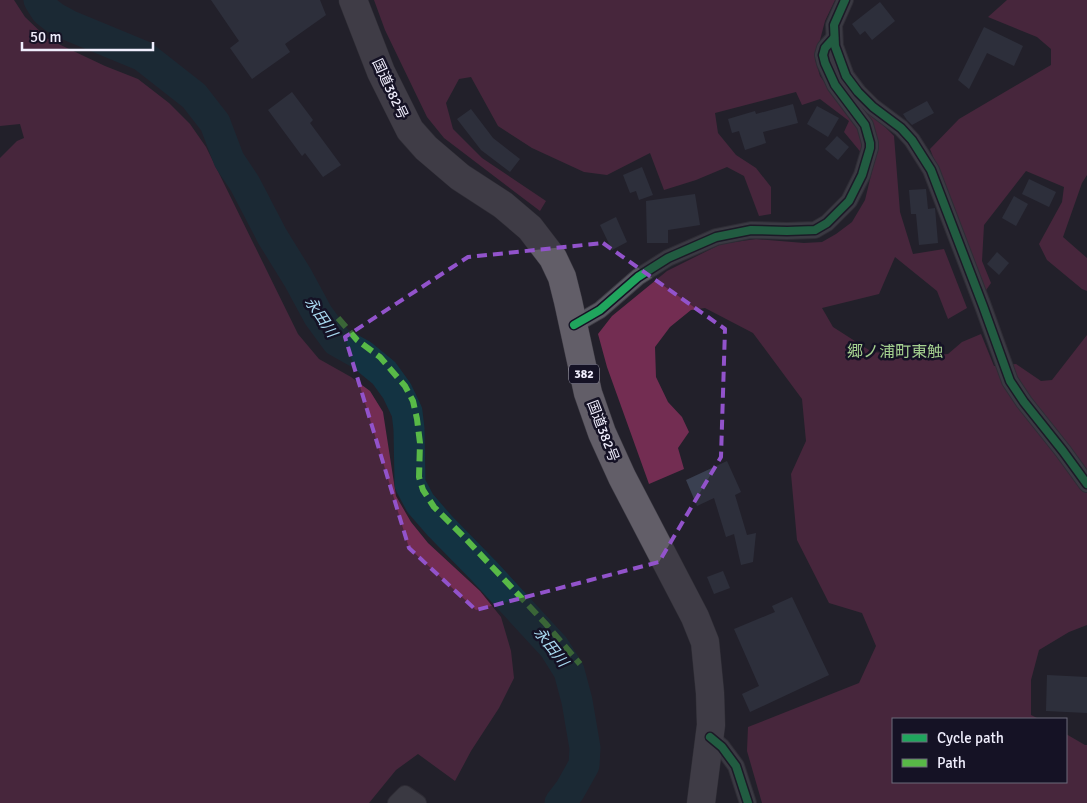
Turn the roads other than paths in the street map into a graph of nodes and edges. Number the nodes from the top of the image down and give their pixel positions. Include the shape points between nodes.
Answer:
1 (353, 0) edge
2 (845, 0) edge
3 (834, 38) junction
4 (574, 326) junction
5 (1087, 484) edge
6 (710, 737) junction
7 (396, 803) edge
8 (418, 803) edge
9 (701, 803) edge
10 (748, 803) edge

1 - 4 highway, 国道382号 / 382 via 381,72 410,130 460,177 503,205 530,228 553,258 562,277
2 - 3 street via 834,25
3 - 4 street via 825,48 825,63 835,85 865,125 870,143 862,175 849,201 815,230 751,230 716,237 668,258
3 - 5 street via 846,76 873,107 902,128 930,170 1010,381
4 - 6 highway, 国道382号 / 382 via 588,393 602,433 696,617 705,642
6 - 9 highway, 国道382号 / 382
6 - 10 street via 736,766
7 - 8 street via 405,794

